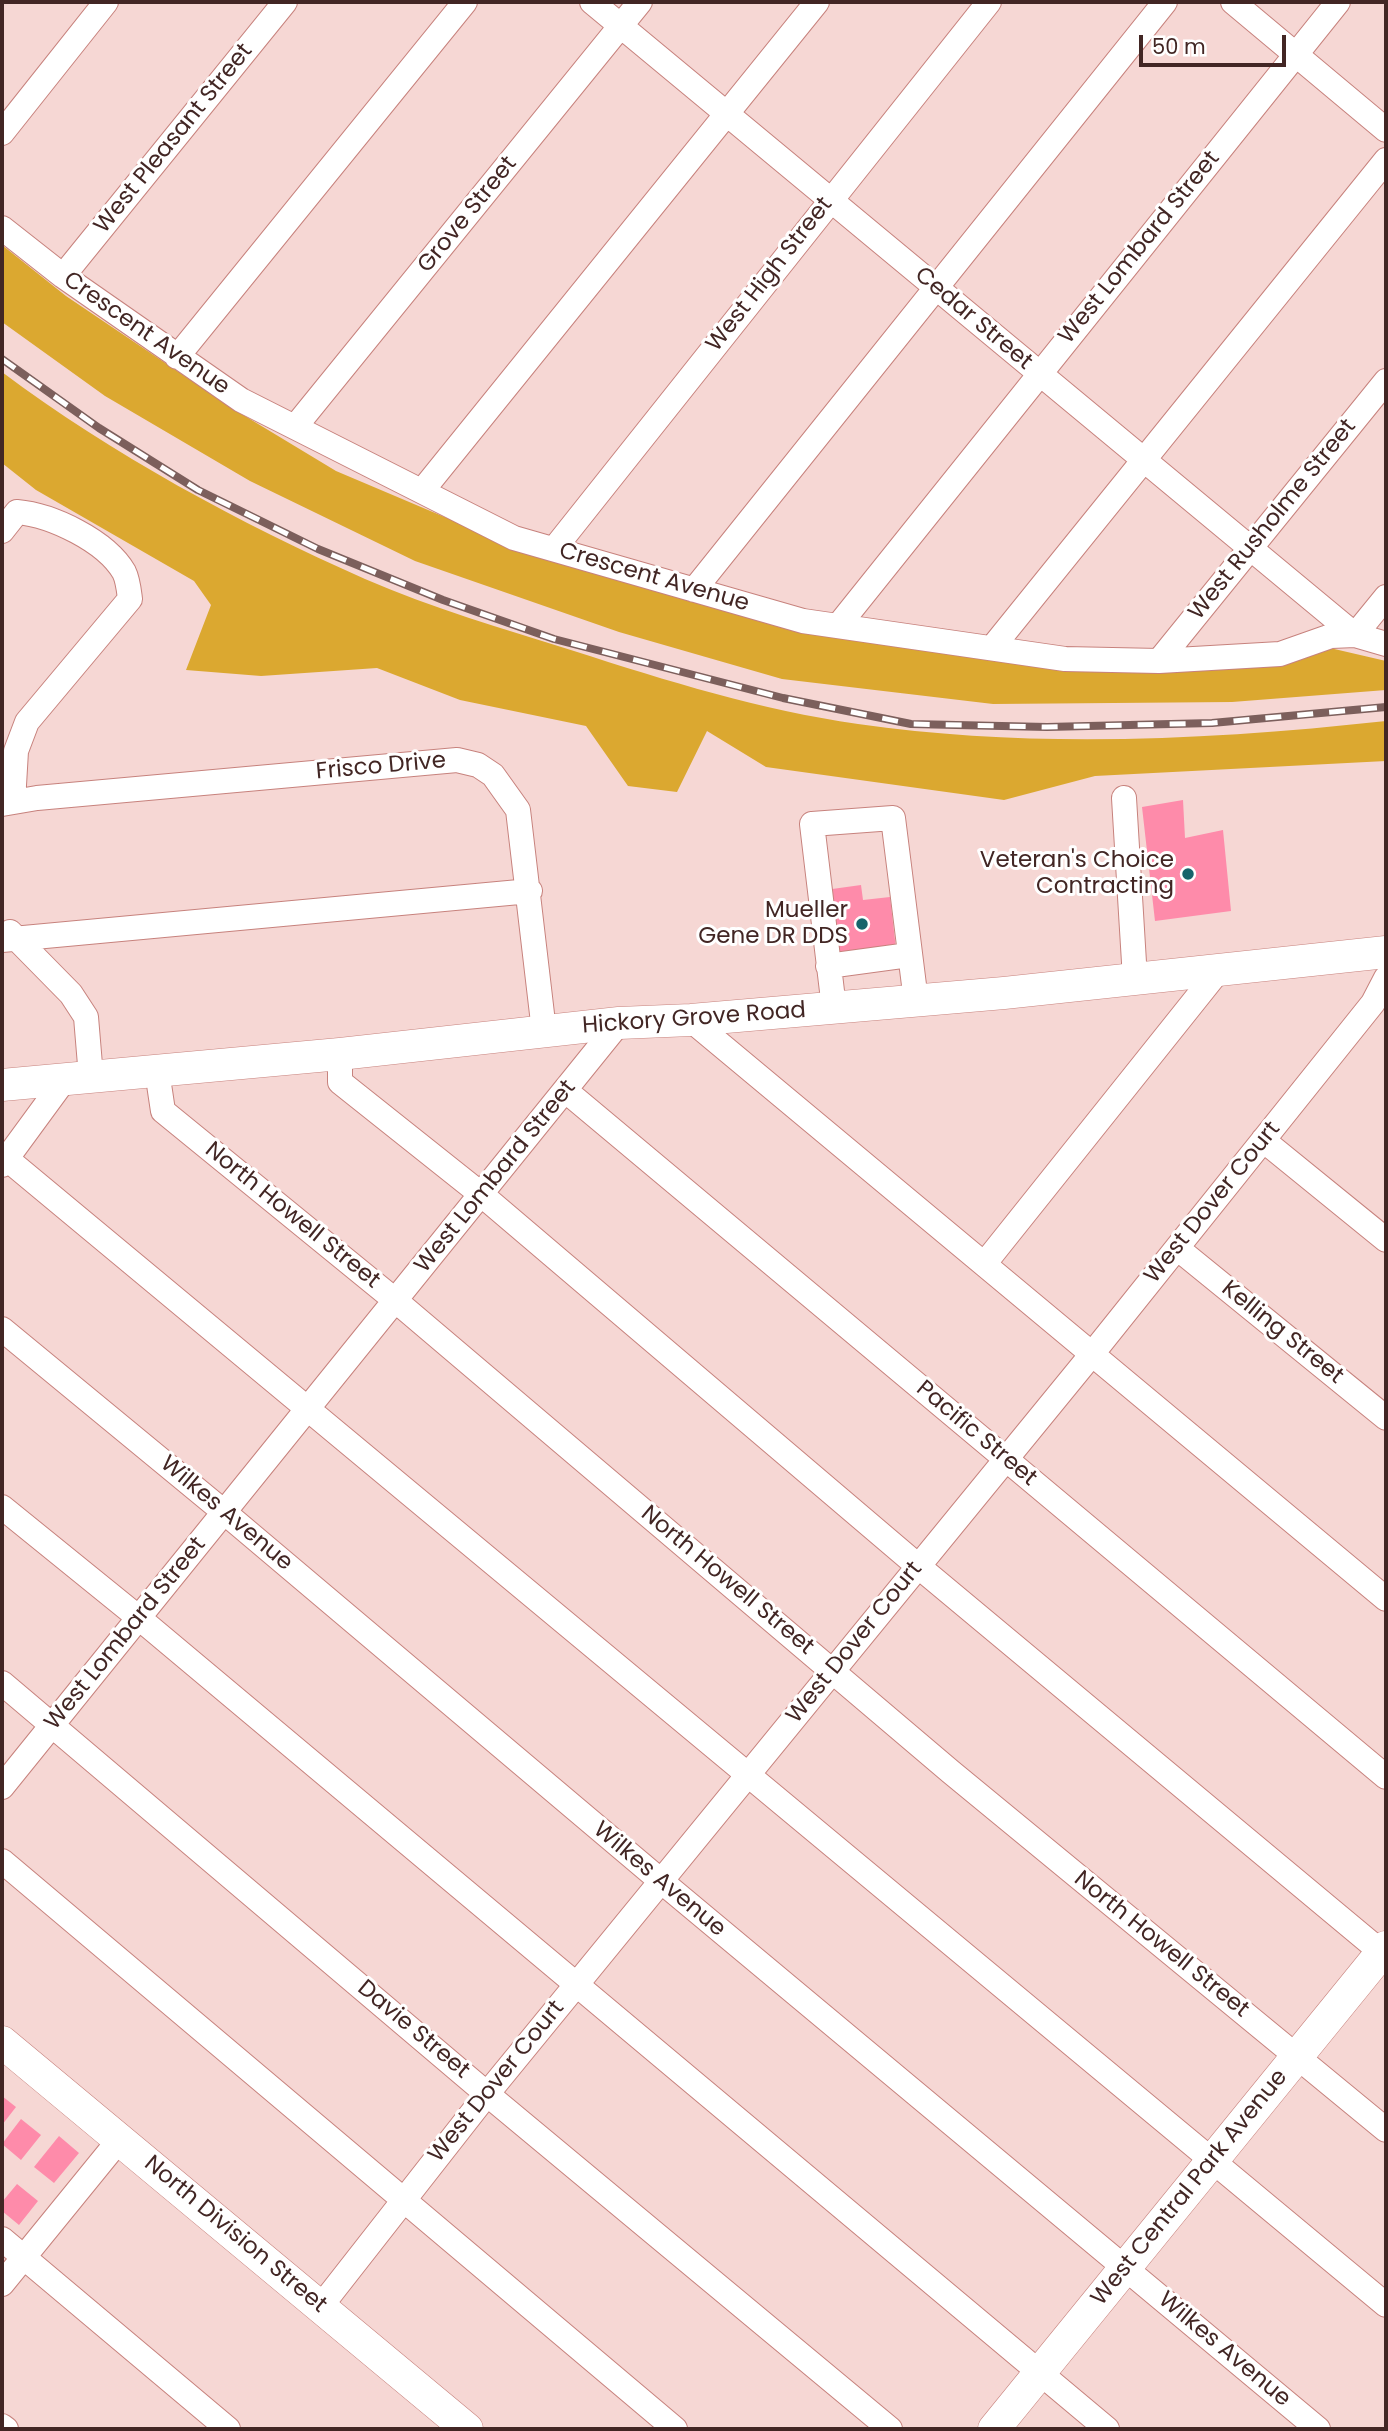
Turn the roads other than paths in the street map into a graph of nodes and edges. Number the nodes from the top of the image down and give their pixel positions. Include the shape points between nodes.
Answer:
1 (107, 2) edge
2 (285, 2) edge
3 (465, 2) edge
4 (592, 2) edge
5 (640, 2) edge
6 (817, 2) edge
7 (989, 2) edge
8 (1165, 2) edge
9 (1233, 2) edge
10 (1338, 2) edge
11 (621, 26) junction
12 (1295, 54) junction
13 (727, 114) junction
14 (1386, 130) edge
15 (2, 134) edge
16 (1386, 160) edge
17 (830, 199) junction
18 (2, 228) edge
19 (63, 275) junction
20 (935, 287) junction
21 (177, 357) junction
22 (1040, 374) junction
23 (1386, 380) edge
24 (295, 427) junction
25 (1144, 460) junction
26 (422, 491) junction
27 (9, 522) edge
28 (1251, 547) junction
29 (554, 549) junction
30 (694, 590) junction
31 (1386, 597) edge
32 (838, 626) junction
33 (1354, 635) junction
34 (1386, 645) edge
35 (992, 648) junction
36 (1159, 661) junction
37 (1124, 798) dead end
38 (7, 803) edge
39 (530, 891) junction
40 (7, 934) edge
41 (1386, 952) edge
42 (909, 955) junction
43 (828, 966) junction
44 (1219, 970) junction
45 (1386, 978) edge
46 (1135, 979) junction
47 (916, 1001) junction
48 (834, 1008) junction
49 (691, 1020) junction
50 (618, 1023) junction
51 (544, 1031) junction
52 (340, 1054) junction
53 (158, 1071) junction
54 (78, 1078) junction
55 (2, 1085) edge
56 (566, 1091) junction
57 (1263, 1140) junction
58 (4, 1162) edge
59 (482, 1195) junction
60 (1386, 1240) edge
61 (1177, 1248) junction
62 (985, 1264) junction
63 (396, 1301) junction
64 (2, 1329) edge
65 (1092, 1354) junction
66 (309, 1407) junction
67 (1386, 1418) edge
68 (1006, 1459) junction
69 (2, 1507) edge
70 (225, 1512) junction
71 (919, 1566) junction
72 (1386, 1599) edge
73 (139, 1618) junction
74 (833, 1671) junction
75 (2, 1683) edge
76 (53, 1724) junction
77 (747, 1775) junction
78 (1386, 1777) edge
79 (2, 1787) edge
80 (2, 1861) edge
81 (661, 1881) junction
82 (1385, 1952) edge
83 (575, 1986) junction
84 (2, 2042) edge
85 (1297, 2057) junction
86 (487, 2094) junction
87 (1386, 2130) edge
88 (121, 2139) junction
89 (1213, 2161) junction
90 (401, 2200) junction
91 (2, 2239) edge
92 (23, 2258) junction
93 (1125, 2268) junction
94 (2, 2284) edge
95 (1386, 2305) edge
96 (321, 2306) junction
97 (1040, 2373) junction
98 (228, 2429) edge
99 (467, 2429) edge
100 (675, 2429) edge
101 (890, 2429) edge
102 (995, 2429) edge
103 (1107, 2429) edge
104 (1318, 2429) edge

1 - 15 street
2 - 19 street, West Pleasant Street
3 - 21 street
4 - 11 street, Cedar Street
5 - 11 street, Grove Street
6 - 13 street
7 - 17 street, West High Street
8 - 20 street
9 - 12 street
10 - 12 street, West Lombard Street
11 - 13 street, Cedar Street
11 - 24 street, Grove Street
12 - 14 street
12 - 22 street, West Lombard Street
13 - 17 street, Cedar Street
13 - 26 street
16 - 25 street
17 - 20 street, Cedar Street
17 - 29 street, West High Street
18 - 19 street, Crescent Avenue
19 - 21 street, Crescent Avenue
20 - 22 street, Cedar Street
20 - 30 street
21 - 24 street, Crescent Avenue via 241,400
22 - 25 street, Cedar Street
22 - 32 street, West Lombard Street
23 - 28 street, West Rusholme Street
24 - 26 street, Crescent Avenue
25 - 28 street, Cedar Street
25 - 35 street
26 - 29 street, Crescent Avenue via 514,538
27 - 38 street via 41,514 108,552 125,574 130,599 27,722 16,751
28 - 33 street, Cedar Street
28 - 36 street, West Rusholme Street
29 - 30 street, Crescent Avenue
30 - 32 street, Crescent Avenue via 803,621
31 - 33 street
32 - 35 street, Crescent Avenue
33 - 34 street, Crescent Avenue
33 - 36 street, Crescent Avenue via 1331,636 1280,654
35 - 36 street, Crescent Avenue via 1065,659
37 - 46 street
38 - 39 street, Frisco Drive via 457,760 493,775 518,810
39 - 40 street
39 - 51 street, Frisco Drive
40 - 54 street via 71,995 86,1017
41 - 44 main road, Hickory Grove Road
42 - 43 street
42 - 43 street via 893,818 812,824
42 - 47 street
43 - 48 street
44 - 46 main road, Hickory Grove Road
44 - 62 street
45 - 57 street, West Dover Court via 1373,1003
46 - 47 main road, Hickory Grove Road
47 - 48 main road, Hickory Grove Road
48 - 49 main road, Hickory Grove Road
49 - 50 main road, Hickory Grove Road
49 - 62 street
50 - 51 main road, Hickory Grove Road
50 - 56 street, West Lombard Street
51 - 52 main road, Hickory Grove Road
52 - 53 main road, Hickory Grove Road
52 - 59 street via 340,1082
53 - 54 main road, Hickory Grove Road
53 - 63 street, North Howell Street via 163,1111
54 - 55 main road, Hickory Grove Road
54 - 58 street
56 - 59 street, West Lombard Street
56 - 68 street, Pacific Street
57 - 60 street
57 - 61 street, West Dover Court
58 - 66 street
59 - 63 street, West Lombard Street
59 - 71 street
61 - 65 street, West Dover Court
61 - 67 street, Kelling Street
62 - 65 street
63 - 66 street, West Lombard Street
63 - 74 street, North Howell Street
64 - 70 street, Wilkes Avenue
65 - 68 street, West Dover Court
65 - 72 street
66 - 70 street, West Lombard Street
66 - 77 street
68 - 71 street, West Dover Court
68 - 78 street, Pacific Street
69 - 73 street
70 - 73 street, West Lombard Street
70 - 81 street, Wilkes Avenue
71 - 74 street, West Dover Court
71 - 82 street
73 - 76 street, West Lombard Street
73 - 83 street
74 - 77 street, West Dover Court
74 - 85 street, North Howell Street
75 - 76 street, Davie Street
76 - 79 street, West Lombard Street
76 - 86 street, Davie Street
77 - 81 street, West Dover Court
77 - 89 street
80 - 90 street
81 - 83 street, West Dover Court
81 - 93 street, Wilkes Avenue
82 - 85 main road, West Central Park Avenue
83 - 86 street, West Dover Court
83 - 97 street
84 - 88 main road, North Division Street
85 - 87 street, North Howell Street
85 - 89 main road, West Central Park Avenue
86 - 90 street, West Dover Court
86 - 101 street, Davie Street
88 - 92 street
88 - 96 main road, North Division Street
89 - 93 main road, West Central Park Avenue
89 - 95 street
90 - 96 street, West Dover Court
90 - 100 street
91 - 92 street
92 - 94 street
92 - 98 street
93 - 97 main road, West Central Park Avenue
93 - 104 street, Wilkes Avenue
96 - 99 main road, North Division Street
97 - 102 main road, West Central Park Avenue
97 - 103 street

